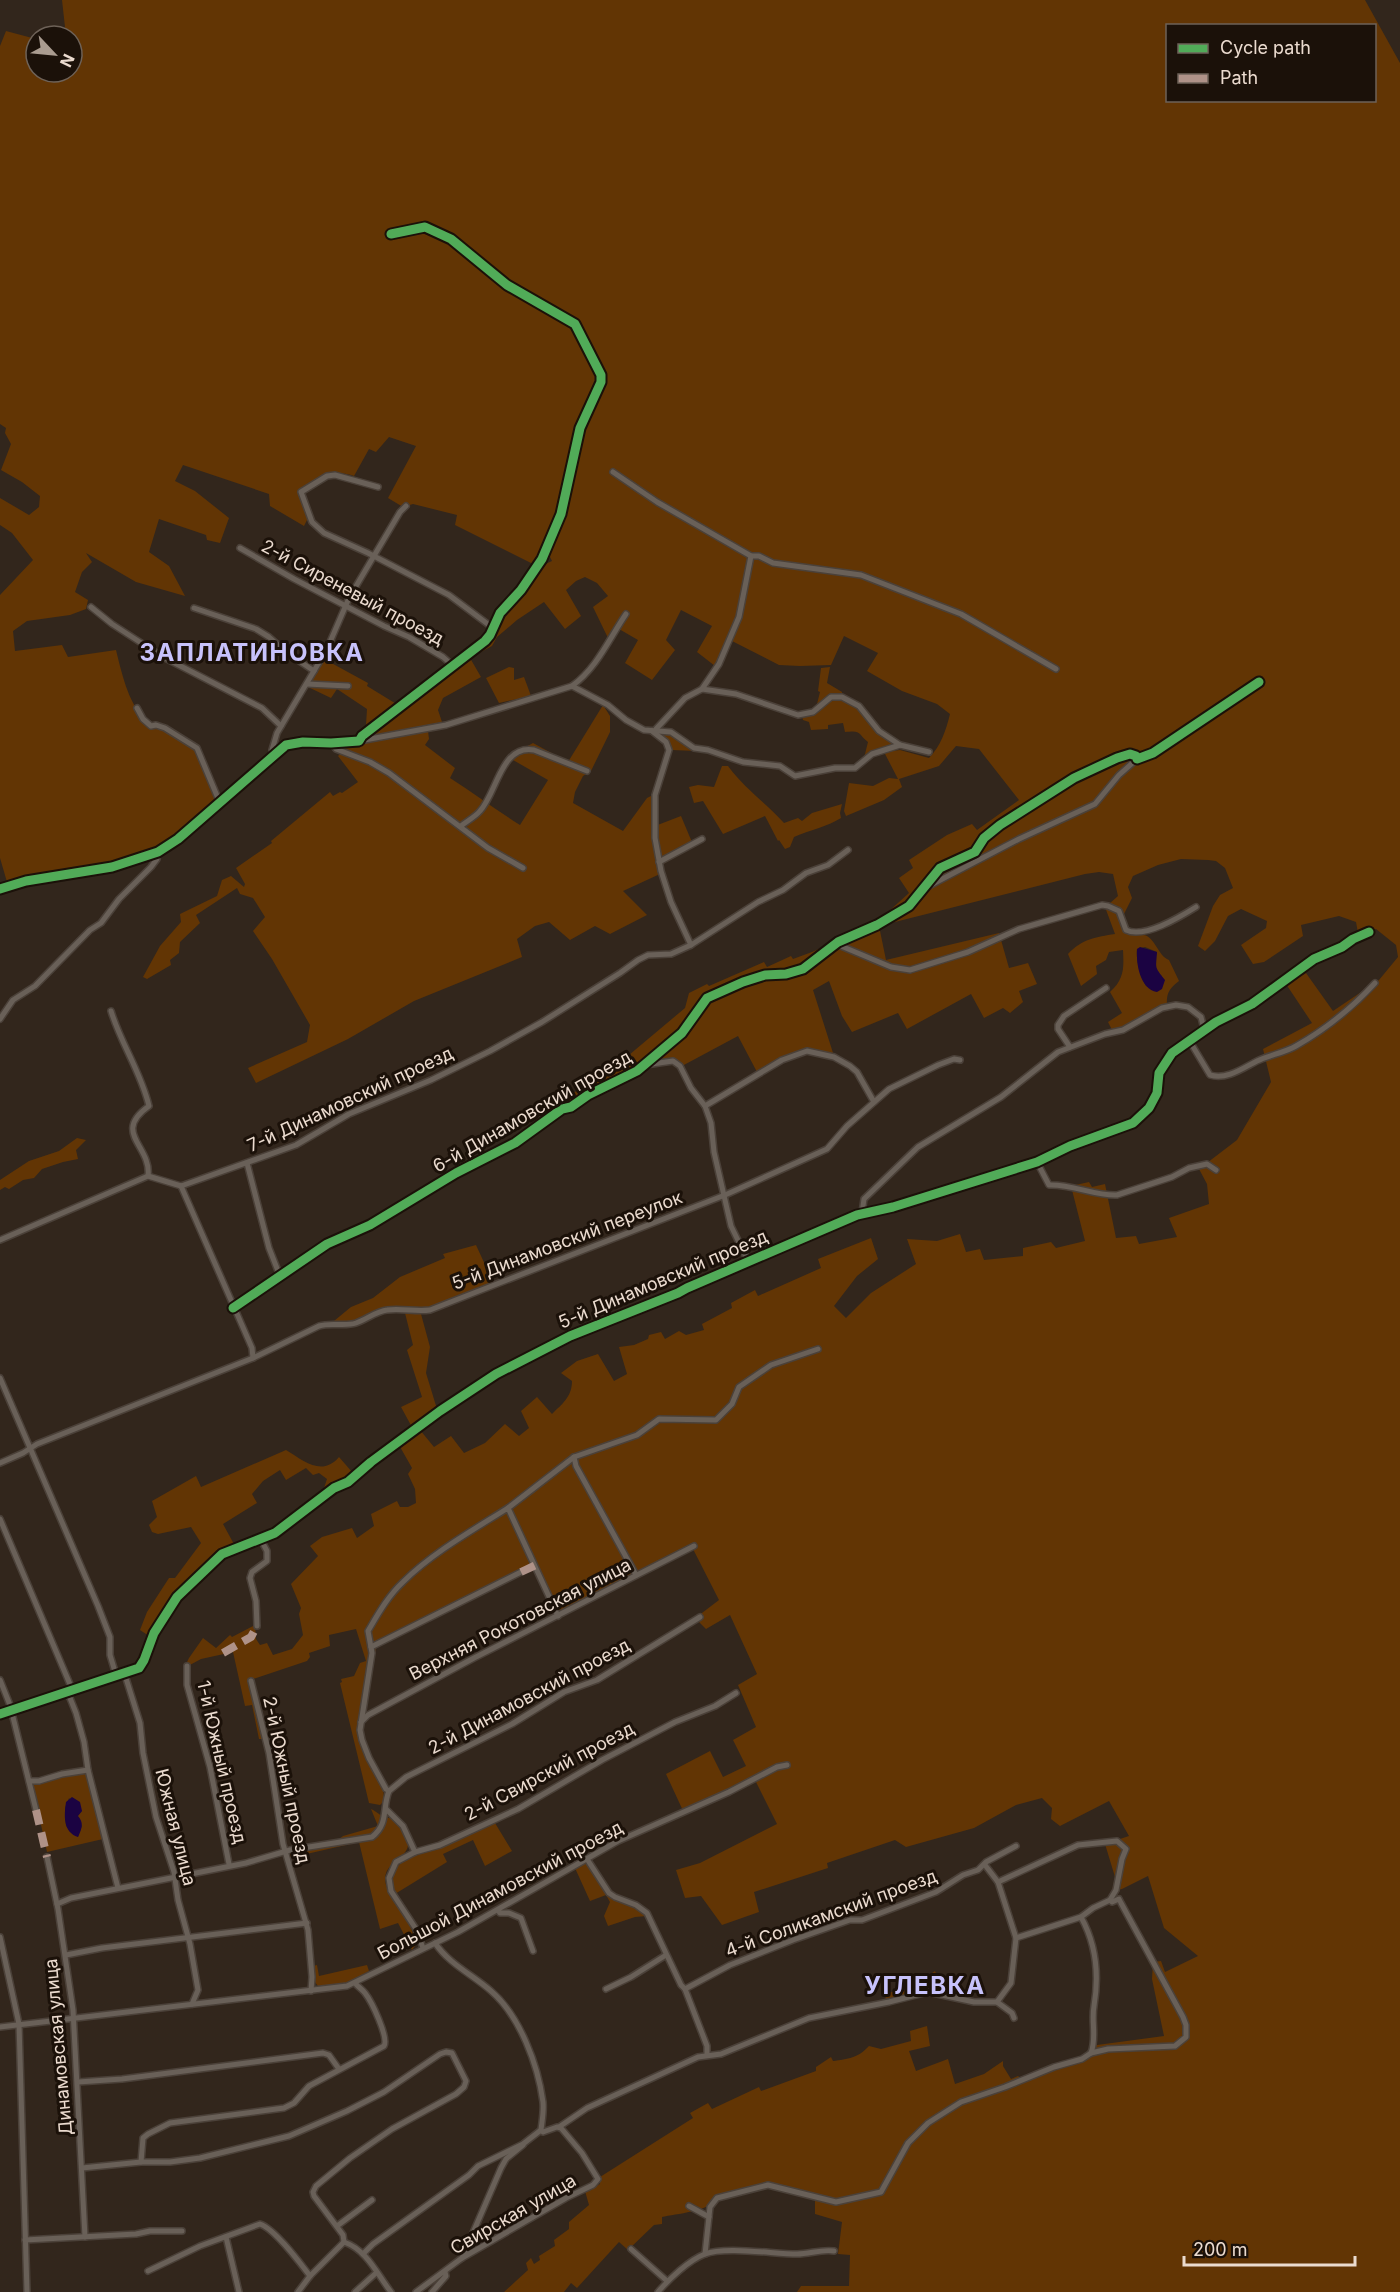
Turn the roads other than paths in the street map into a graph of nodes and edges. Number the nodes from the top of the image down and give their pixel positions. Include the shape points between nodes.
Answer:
1 (391, 234) dead end
2 (613, 472) dead end
3 (378, 487) dead end
4 (406, 506) dead end
5 (240, 548) dead end
6 (374, 556) junction
7 (751, 556) junction
8 (346, 605) junction
9 (91, 607) dead end
10 (194, 608) dead end
11 (626, 614) dead end
12 (493, 628) junction
13 (452, 665) junction
14 (1056, 669) dead end
15 (314, 671) junction
16 (1259, 682) dead end
17 (307, 684) junction
18 (348, 686) dead end
19 (572, 686) junction
20 (702, 689) junction
21 (136, 708) dead end
22 (281, 726) junction
23 (654, 730) junction
24 (359, 741) junction
25 (331, 743) junction
26 (900, 745) junction
27 (929, 752) dead end
28 (273, 754) junction
29 (1137, 759) junction
30 (587, 771) dead end
31 (220, 803) junction
32 (461, 826) junction
33 (702, 839) dead end
34 (848, 850) dead end
35 (158, 852) junction
36 (659, 862) junction
37 (523, 868) dead end
38 (926, 888) junction
39 (0, 889) edge
40 (1196, 907) dead end
41 (1369, 932) dead end
42 (838, 942) junction
43 (691, 945) junction
44 (1375, 983) dead end
45 (1106, 988) dead end
46 (111, 1011) dead end
47 (0, 1019) edge
48 (1204, 1029) junction
49 (1189, 1040) junction
50 (1070, 1047) junction
51 (960, 1060) dead end
52 (645, 1065) junction
53 (874, 1102) junction
54 (705, 1106) junction
55 (1037, 1162) junction
56 (247, 1163) junction
57 (1216, 1170) dead end
58 (148, 1176) junction
59 (181, 1186) junction
60 (725, 1195) junction
61 (862, 1214) junction
62 (0, 1240) edge
63 (748, 1261) junction
64 (280, 1276) junction
65 (233, 1308) junction
66 (818, 1349) dead end
67 (253, 1359) junction
68 (0, 1378) edge
69 (31, 1447) junction
70 (574, 1457) junction
71 (0, 1463) edge
72 (508, 1508) junction
73 (0, 1519) edge
74 (261, 1540) junction
75 (694, 1546) dead end
76 (521, 1572) dead end
77 (636, 1575) junction
78 (558, 1616) junction
79 (700, 1617) dead end
80 (257, 1626) dead end
81 (371, 1647) junction
82 (187, 1666) dead end
83 (124, 1672) junction
84 (116, 1675) junction
85 (0, 1680) edge
86 (251, 1681) dead end
87 (72, 1689) junction
88 (64, 1692) junction
89 (736, 1693) dead end
90 (11, 1710) junction
91 (0, 1714) edge
92 (361, 1722) junction
93 (788, 1765) dead end
94 (88, 1770) junction
95 (29, 1781) junction
96 (389, 1791) junction
97 (386, 1809) junction
98 (36, 1810) dead end
99 (1016, 1846) dead end
100 (285, 1852) junction
101 (415, 1852) junction
102 (47, 1857) dead end
103 (587, 1859) junction
104 (229, 1864) junction
105 (985, 1865) junction
106 (174, 1877) junction
107 (998, 1882) junction
108 (118, 1888) junction
109 (1110, 1900) junction
110 (57, 1904) junction
111 (498, 1910) junction
112 (1081, 1917) junction
113 (307, 1923) junction
114 (0, 1937) edge
115 (188, 1938) junction
116 (1016, 1938) junction
117 (435, 1943) junction
118 (423, 1948) junction
119 (533, 1952) dead end
120 (666, 1954) junction
121 (66, 1955) junction
122 (355, 1983) junction
123 (606, 1989) dead end
124 (685, 1989) junction
125 (198, 1990) junction
126 (311, 1991) junction
127 (207, 2002) junction
128 (997, 2002) junction
129 (192, 2004) junction
130 (74, 2017) junction
131 (1014, 2018) dead end
132 (19, 2024) junction
133 (0, 2027) edge
134 (1091, 2053) junction
135 (707, 2055) junction
136 (339, 2069) junction
137 (78, 2082) junction
138 (559, 2127) junction
139 (541, 2130) junction
140 (523, 2144) junction
141 (141, 2162) junction
142 (82, 2168) junction
143 (372, 2200) dead end
144 (689, 2206) dead end
145 (709, 2217) junction
146 (337, 2226) junction
147 (182, 2231) dead end
148 (85, 2237) junction
149 (226, 2237) junction
150 (25, 2240) junction
151 (344, 2242) junction
152 (631, 2249) dead end
153 (834, 2251) dead end
154 (363, 2254) junction
155 (705, 2254) junction
156 (462, 2258) junction
157 (148, 2271) dead end
158 (445, 2272) junction
159 (376, 2273) junction
160 (310, 2276) junction
161 (667, 2281) junction
162 (27, 2292) edge
163 (239, 2292) edge
164 (298, 2292) edge
165 (355, 2292) edge
166 (391, 2292) edge
167 (416, 2292) edge
168 (432, 2292) edge
169 (658, 2292) edge

1 - 12 street via 425,227 451,238 507,285 575,324 601,375 580,428 561,514 542,559
2 - 7 street
3 - 6 street via 336,475 327,476 302,492 312,522 324,533
4 - 6 street
5 - 8 street, 2-й Сиреневый проезд
6 - 8 street
6 - 12 street via 449,595
7 - 14 street via 773,563 861,575 961,614
7 - 20 street via 739,617 719,664
8 - 13 street, 2-й Сиреневый проезд via 409,637
8 - 15 street
9 - 22 street via 163,657 262,708
10 - 15 street via 256,629
11 - 19 street via 593,666
12 - 13 street via 484,641
13 - 24 street
15 - 17 street
16 - 29 street via 1153,753
17 - 18 street
17 - 22 street
19 - 23 street via 644,730
19 - 24 street via 446,725
20 - 23 street via 685,698
20 - 26 street via 736,694 798,715 813,712 831,697 842,697 859,706 874,727
21 - 31 street via 150,726 165,728 197,747
22 - 28 street
23 - 26 street via 671,732 694,748 743,762 780,766 795,776 855,768 872,754
23 - 36 street via 669,750 654,805
24 - 25 street
25 - 28 street via 293,742
25 - 32 street via 336,749 390,773
26 - 27 street
28 - 31 street
29 - 38 street via 1095,804
29 - 38 street via 1130,754 1074,778 1000,825 975,852 940,868
30 - 32 street via 534,750 521,751 501,771 480,811
31 - 35 street
32 - 37 street via 488,848
33 - 36 street
34 - 43 street, 7-й Динамовский проезд
35 - 39 street via 112,867
35 - 47 street via 152,867 101,923 34,986 13,1000
36 - 43 street via 671,902
38 - 42 street, 6-й Динамовский проезд via 909,906
40 - 42 street via 1145,932 1131,933 1119,911 1102,906 1019,929 969,952 910,970 891,967
41 - 48 street, 5-й Динамовский проезд via 1314,959 1252,1004
42 - 52 street, 6-й Динамовский проезд via 796,972 765,975 707,998 682,1033
43 - 56 street, 7-й Динамовский проезд via 666,955 644,956 490,1051 349,1114 296,1145
44 - 49 street via 1353,1006 1294,1047 1231,1074 1210,1075
45 - 50 street via 1061,1019 1058,1029
46 - 58 street via 150,1106 133,1121
48 - 49 street, 5-й Динамовский проезд
48 - 50 street via 1201,1017 1188,1007 1176,1005 1162,1008 1135,1025
49 - 55 street, 5-й Динамовский проезд via 1167,1059 1159,1073 1155,1097 1142,1117
50 - 61 street via 1058,1052 1001,1098 918,1147 864,1199
51 - 53 street, 5-й Динамовский переулок via 938,1065 889,1089
52 - 54 street, 6-й Динамовский проезд via 674,1061
52 - 64 street, 6-й Динамовский проезд via 562,1109 514,1143 370,1225 327,1244
53 - 54 street via 850,1066 807,1051 776,1063
53 - 60 street, 5-й Динамовский переулок via 827,1149
54 - 60 street, 6-й Динамовский проезд
55 - 57 street via 1049,1185 1108,1196 1189,1168 1207,1164
55 - 61 street, 5-й Динамовский проезд
56 - 59 street, 7-й Динамовский проезд
56 - 64 street
58 - 59 street
58 - 62 street
59 - 65 street
60 - 63 street, 6-й Динамовский проезд via 731,1226
60 - 67 street, 5-й Динамовский переулок via 430,1310 385,1310 356,1323 326,1324
61 - 63 street, 5-й Динамовский проезд
63 - 74 street, 5-й Динамовский проезд via 570,1336 496,1374
64 - 65 street, 6-й Динамовский проезд
65 - 67 street via 252,1348
66 - 70 street via 771,1365 739,1387 732,1404 716,1420 659,1419 637,1434
67 - 69 street
68 - 69 street
69 - 71 street
69 - 84 street via 110,1637
70 - 72 street
70 - 77 street
72 - 78 street
72 - 81 street via 429,1559 402,1582 368,1631
73 - 87 street
74 - 80 street via 267,1561 250,1578
74 - 83 street, 5-й Динамовский проезд via 222,1554 213,1562 177,1597 154,1633 139,1668
75 - 77 street, Верхняя Рокотовская улица
76 - 81 street
77 - 78 street, Верхняя Рокотовская улица
78 - 92 street, Верхняя Рокотовская улица
79 - 96 street, 2-й Динамовский проезд via 606,1675 564,1692 512,1724 406,1777
81 - 92 street
82 - 104 street, 1-й Южный проезд via 187,1685 210,1767
83 - 84 street, 5-й Динамовский проезд
83 - 106 street, Южная улица via 140,1723 142,1753 156,1817
84 - 87 street, 5-й Динамовский проезд
85 - 90 street
86 - 100 street, 2-й Южный проезд via 269,1753
87 - 88 street, 5-й Динамовский проезд
88 - 90 street, 5-й Динамовский проезд
88 - 94 street via 76,1713
89 - 101 street, 2-й Свирский проезд via 602,1760 518,1809 440,1845
90 - 91 street, 5-й Динамовский проезд
90 - 95 street
92 - 96 street via 365,1749
93 - 103 street, Большой Динамовский проезд via 618,1841
94 - 95 street
94 - 108 street
95 - 98 street
96 - 97 street
97 - 100 street via 382,1827 372,1837
97 - 101 street via 403,1826
99 - 105 street, 4-й Соликамский проезд
100 - 104 street
100 - 113 street, 2-й Южный проезд
101 - 118 street, 2-й Свирский проезд via 391,1869 389,1885
102 - 110 street, Динамовская улица
103 - 111 street, Большой Динамовский проезд
103 - 120 street via 609,1893 647,1913
104 - 106 street
105 - 107 street
105 - 124 street, 4-й Соликамский проезд via 936,1892 793,1940 730,1965
106 - 108 street
106 - 115 street, Южная улица
107 - 109 street via 1078,1845 1117,1841 1126,1849
107 - 116 street
108 - 110 street
109 - 112 street
109 - 134 street via 1119,1899 1187,2031 1175,2046
110 - 121 street, Динамовская улица
111 - 117 street, Большой Динамовский проезд
111 - 119 street via 521,1918
112 - 116 street
112 - 134 street via 1088,1931 1098,1980
113 - 115 street
113 - 126 street, 2-й Южный проезд
114 - 132 street
115 - 121 street
115 - 125 street, Южная улица
116 - 128 street via 1011,1983
117 - 118 street, Большой Динамовский проезд
117 - 139 street via 454,1964 490,1990 513,2016 535,2066 543,2103
118 - 122 street, Большой Динамовский проезд
120 - 123 street
120 - 124 street
121 - 130 street, Динамовская улица
122 - 126 street, Большой Динамовский проезд
122 - 136 street via 369,2000 387,2042
124 - 135 street
125 - 127 street, Южная улица
125 - 129 street
126 - 127 street, Большой Динамовский проезд
127 - 129 street, Большой Динамовский проезд
128 - 131 street
128 - 135 street via 974,2002 928,1992 809,2018 721,2054
129 - 130 street, Большой Динамовский проезд
130 - 132 street, Большой Динамовский проезд
130 - 137 street, Динамовская улица
132 - 133 street, Большой Динамовский проезд
132 - 150 street
134 - 145 street via 961,2102 928,2123 900,2156 881,2192 836,2202 768,2186 717,2198
135 - 138 street via 587,2108
136 - 137 street via 323,2052
136 - 141 street via 309,2086 284,2108 164,2125 143,2138
137 - 142 street, Динамовская улица
138 - 139 street
138 - 156 street, Свирская улица via 588,2161 597,2182
139 - 140 street
140 - 154 street via 478,2166
140 - 156 street via 501,2168
141 - 142 street
141 - 146 street via 200,2158 289,2136 347,2111 446,2052 452,2053 466,2081 464,2087 392,2129 316,2186 314,2196
142 - 148 street, Динамовская улица
143 - 146 street
144 - 145 street
145 - 155 street
146 - 151 street
147 - 148 street
148 - 150 street
149 - 157 street
149 - 160 street via 263,2225
149 - 163 street
150 - 162 street
151 - 154 street
151 - 160 street
152 - 161 street
153 - 155 street
154 - 159 street
155 - 161 street
156 - 158 street, Свирская улица
158 - 167 street, Свирская улица
158 - 168 street, Свирская улица via 446,2276
159 - 165 street
159 - 166 street
160 - 164 street
161 - 169 street

